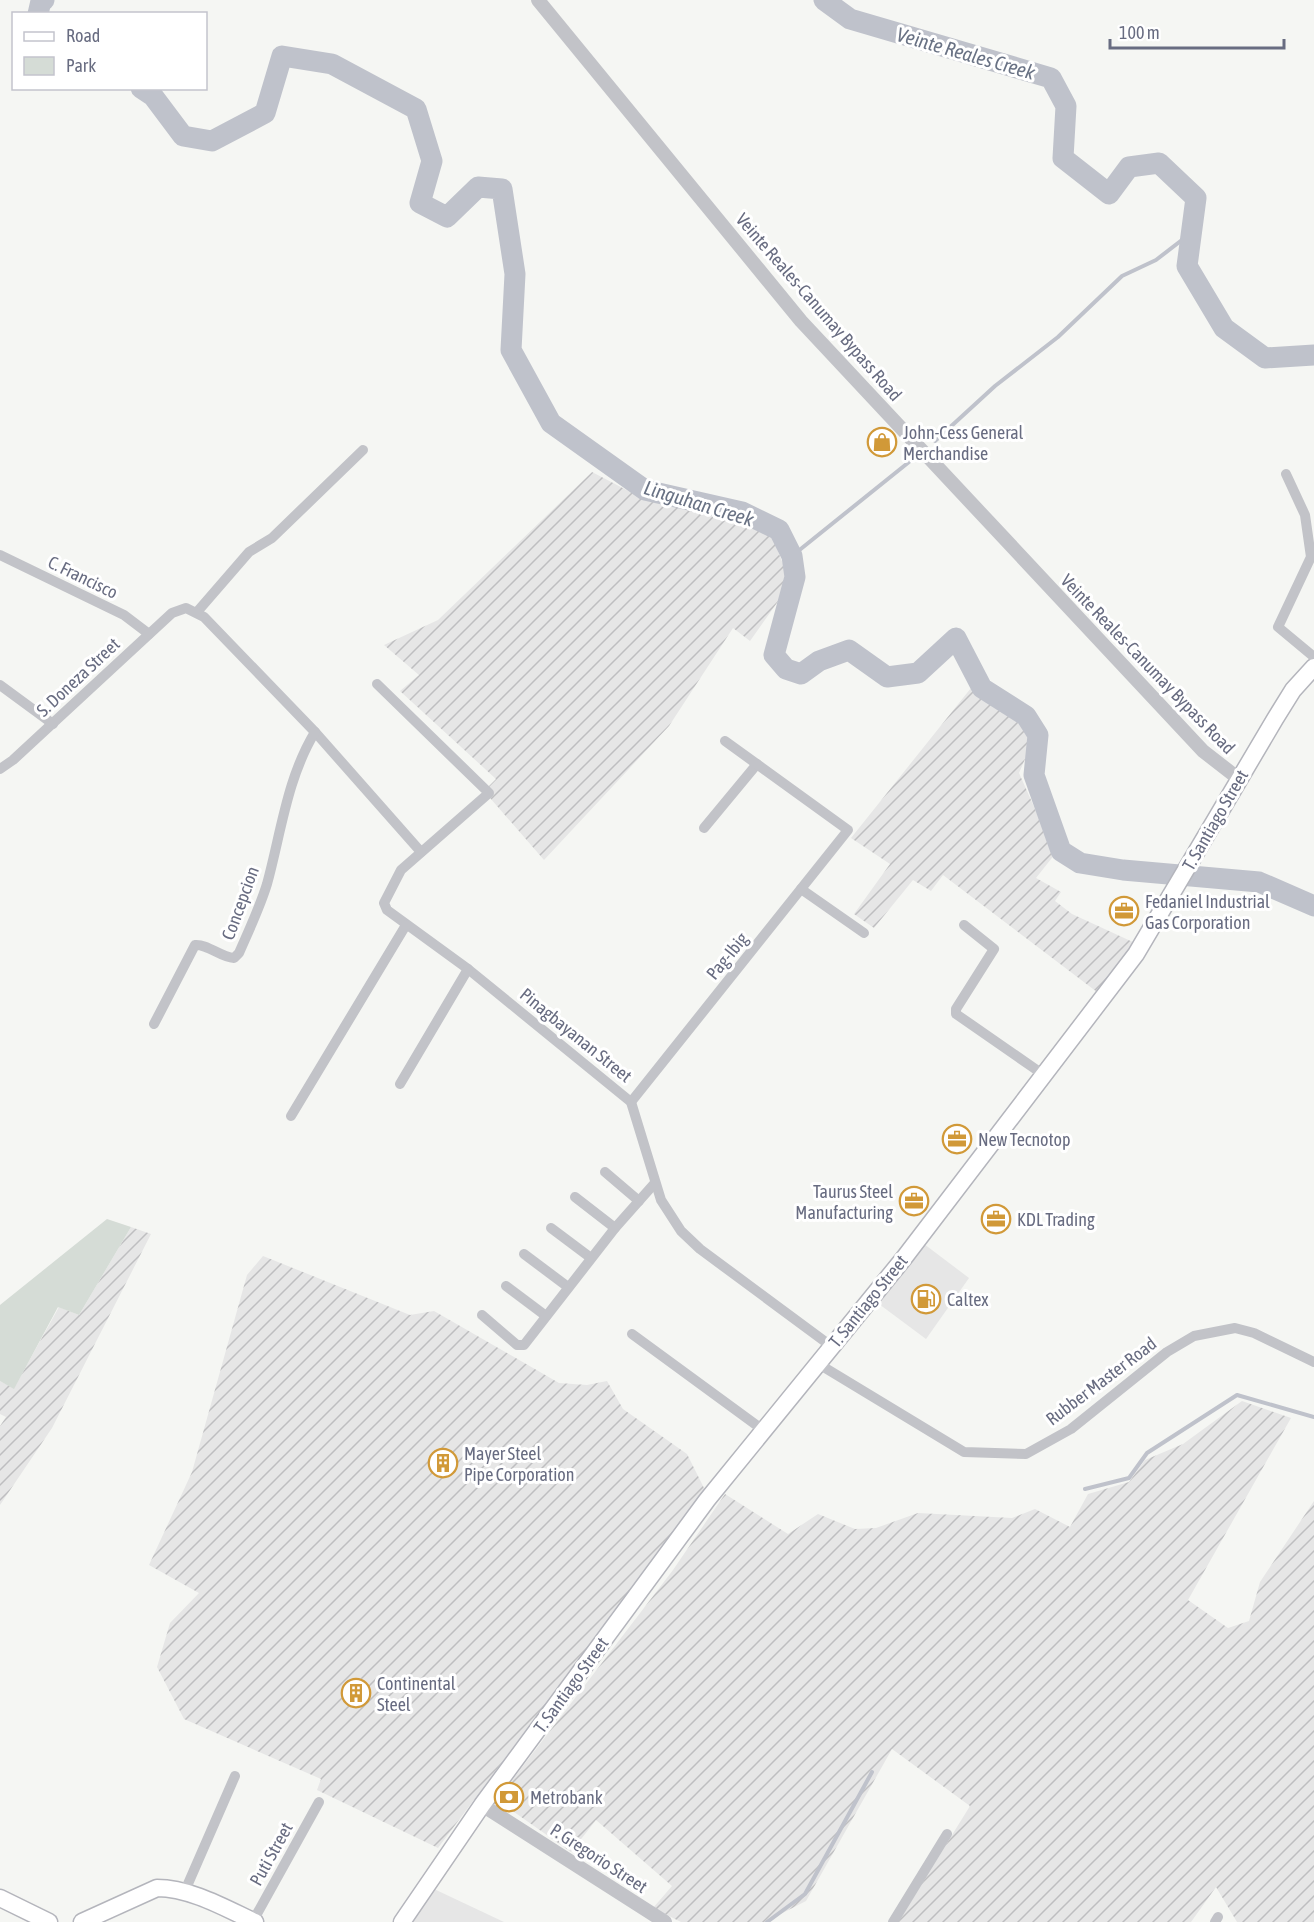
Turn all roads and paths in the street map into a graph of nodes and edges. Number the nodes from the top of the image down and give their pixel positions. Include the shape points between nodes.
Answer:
1 (538, 0) edge
2 (363, 450) dead end
3 (1286, 474) dead end
4 (0, 555) edge
5 (197, 612) junction
6 (149, 634) junction
7 (1314, 657) edge
8 (1314, 666) edge
9 (0, 684) edge
10 (377, 684) dead end
11 (53, 724) junction
12 (315, 732) junction
13 (725, 741) dead end
14 (757, 764) junction
15 (0, 769) edge
16 (1239, 779) junction
17 (704, 828) dead end
18 (421, 852) junction
19 (801, 889) junction
20 (406, 925) junction
21 (964, 925) dead end
22 (864, 933) dead end
23 (468, 969) junction
24 (154, 1024) dead end
25 (1044, 1075) junction
26 (400, 1084) dead end
27 (631, 1102) junction
28 (291, 1116) dead end
29 (605, 1172) dead end
30 (654, 1184) junction
31 (575, 1197) dead end
32 (639, 1200) junction
33 (551, 1228) dead end
34 (615, 1228) junction
35 (524, 1254) dead end
36 (591, 1258) junction
37 (506, 1286) dead end
38 (568, 1287) junction
39 (482, 1316) dead end
40 (546, 1316) junction
41 (632, 1334) dead end
42 (831, 1346) junction
43 (1314, 1362) edge
44 (817, 1363) junction
45 (764, 1430) junction
46 (236, 1776) dead end
47 (319, 1802) dead end
48 (482, 1805) junction
49 (947, 1834) dead end
50 (183, 1893) junction
51 (0, 1898) edge
52 (49, 1922) edge
53 (82, 1922) edge
54 (254, 1922) edge
55 (402, 1922) edge
56 (665, 1922) edge
57 (893, 1922) edge

1 - 16 street, Veinte Reales-Canumay Bypass Road via 801,321 1203,752
2 - 5 street via 272,538 249,552
3 - 7 street via 1305,515 1311,557 1278,627
4 - 6 street, C. Francisco via 124,615
5 - 6 street, S. Doneza Street via 179,608
5 - 12 street
6 - 11 street, S. Doneza Street
8 - 16 main road, T. Santiago Street via 1293,690
9 - 11 street
10 - 18 street via 489,793
11 - 15 street, S. Doneza Street
12 - 18 street
12 - 24 street, Concepcion via 303,751 266,886 240,952 234,958 224,957 195,945
13 - 14 street
14 - 17 street
14 - 19 street, Pag-Ibig via 848,830
16 - 25 main road, T. Santiago Street via 1136,954
18 - 20 street, Pinagbayanan Street via 401,870 384,903
19 - 22 street
19 - 27 street, Pag-Ibig
20 - 23 street, Pinagbayanan Street
20 - 28 street
21 - 25 street via 994,949 956,1014
23 - 26 street
23 - 27 street, Pinagbayanan Street
25 - 42 main road, T. Santiago Street
27 - 30 street, Pinagbayanan Street
29 - 32 street
30 - 32 street
30 - 42 street, Pinagbayanan Street via 672,1219 700,1249
31 - 34 street
32 - 34 street
33 - 36 street
34 - 36 street
35 - 38 street
36 - 38 street
37 - 40 street
38 - 40 street
39 - 40 street via 521,1346
41 - 45 street
42 - 44 main road, T. Santiago Street
43 - 44 street, Rubber Master Road via 1235,1328 1194,1336 1167,1352 1071,1429 1026,1454 964,1452
44 - 45 main road, T. Santiago Street
45 - 48 main road, T. Santiago Street via 707,1500
46 - 50 street
47 - 54 street, Puti Street
48 - 55 main road, T. Santiago Street
48 - 56 street, P. Gregorio Street
49 - 57 street
50 - 53 main road via 156,1888
50 - 54 main road
51 - 52 main road

